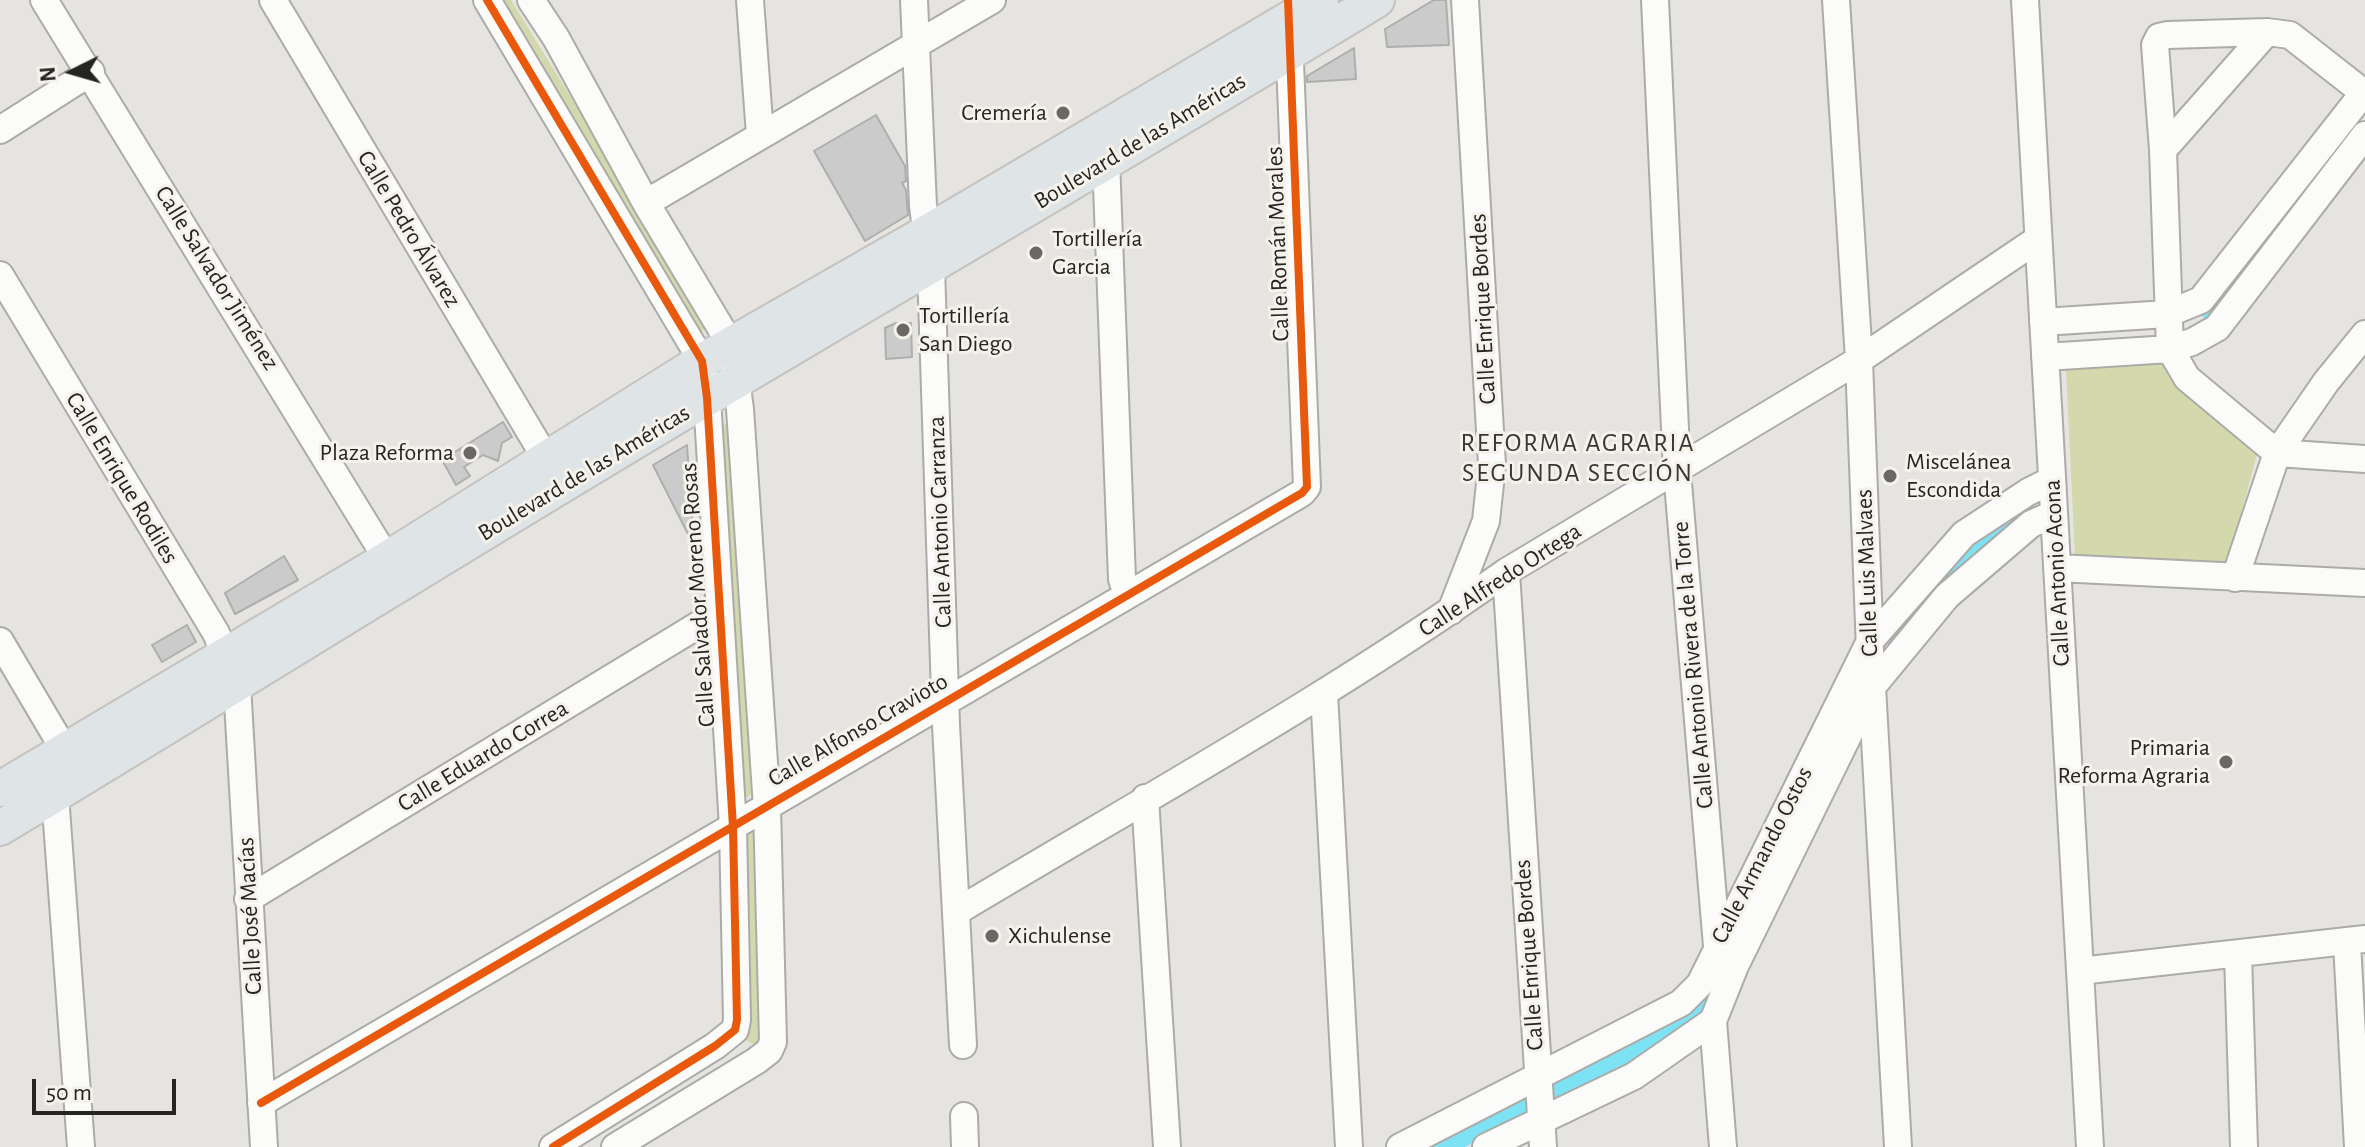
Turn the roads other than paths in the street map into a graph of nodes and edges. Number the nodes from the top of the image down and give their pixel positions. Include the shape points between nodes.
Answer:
1 (44, 0) edge
2 (273, 0) edge
3 (487, 0) edge
4 (531, 0) edge
5 (555, 0) edge
6 (750, 0) edge
7 (914, 0) edge
8 (992, 0) edge
9 (1321, 0) edge
10 (1377, 0) edge
11 (1465, 0) edge
12 (1655, 0) edge
13 (1836, 0) edge
14 (2025, 0) edge
15 (1288, 10) edge
16 (2267, 32) junction
17 (556, 38) junction
18 (916, 43) junction
19 (1289, 53) junction
20 (91, 72) junction
21 (2364, 92) edge
22 (0, 130) edge
23 (760, 135) junction
24 (2365, 135) edge
25 (2163, 150) junction
26 (1106, 160) junction
27 (646, 203) junction
28 (926, 233) junction
29 (2038, 239) junction
30 (931, 268) junction
31 (0, 275) edge
32 (2167, 314) junction
33 (2043, 322) junction
34 (2365, 334) edge
35 (2170, 349) junction
36 (716, 353) junction
37 (2045, 357) junction
38 (1859, 360) junction
39 (737, 381) junction
40 (707, 398) junction
41 (2277, 453) junction
42 (545, 457) junction
43 (2365, 459) edge
44 (1677, 471) junction
45 (2052, 480) junction
46 (1307, 487) joint
47 (2054, 514) junction
48 (387, 559) junction
49 (2057, 568) junction
50 (1506, 572) junction
51 (2235, 578) junction
52 (2365, 583) edge
53 (1127, 595) junction
54 (1451, 611) junction
55 (718, 613) junction
56 (0, 641) edge
57 (1870, 641) junction
58 (231, 670) junction
59 (1872, 687) junction
60 (1324, 693) junction
61 (946, 702) junction
62 (1829, 748) junction
63 (65, 751) junction
64 (0, 789) edge
65 (55, 795) junction
66 (1145, 798) junction
67 (767, 807) junction
68 (733, 827) junction
69 (0, 828) edge
70 (248, 899) junction
71 (956, 912) junction
72 (2356, 941) edge
73 (1717, 946) junction
74 (2238, 955) junction
75 (2080, 971) junction
76 (1713, 1021) junction
77 (963, 1045) dead end
78 (715, 1046) junction
79 (735, 1074) junction
80 (1537, 1076) junction
81 (261, 1103) junction
82 (964, 1116) dead end
83 (1541, 1120) junction
84 (81, 1147) edge
85 (264, 1147) edge
86 (553, 1147) edge
87 (615, 1147) edge
88 (965, 1147) edge
89 (1167, 1147) edge
90 (1349, 1147) edge
91 (1400, 1147) edge
92 (1486, 1147) edge
93 (1543, 1147) edge
94 (1723, 1147) edge
95 (1898, 1147) edge
96 (2090, 1147) edge
97 (2244, 1147) edge
98 (2358, 1147) edge

1 - 20 street, Calle Salvador Jiménez
2 - 42 street, Calle Pedro Álvarez
3 - 36 street, Calle Salvador Moreno Rosas
4 - 17 street, Calle Salvador Moreno Rosas
5 - 17 street
6 - 23 street
7 - 18 street, Calle Antonio Carranza
8 - 18 street
9 - 15 main road, Boulevard de las Américas
10 - 19 main road, Boulevard de las Américas
11 - 54 street, Calle Enrique Bordes via 1492,465 1486,521
12 - 44 street, Calle Antonio Rivera de la Torre
13 - 38 street, Calle Luis Malvaes
14 - 29 street, Calle Antonio Acona
15 - 19 street, Calle Román Morales
15 - 28 main road, Boulevard de las Américas
16 - 21 street via 2290,35
16 - 25 street
16 - 25 street via 2159,37 2155,45
17 - 27 street, Calle Salvador Moreno Rosas
18 - 23 street
18 - 28 street, Calle Antonio Carranza
19 - 26 main road, Boulevard de las Américas
19 - 46 street, Calle Román Morales
20 - 22 street
20 - 48 street, Calle Salvador Jiménez
21 - 32 street via 2201,300
23 - 27 street
24 - 35 street via 2217,328
25 - 32 street
26 - 30 main road, Boulevard de las Américas
26 - 53 street via 1122,579
27 - 36 street, Calle Salvador Moreno Rosas
28 - 30 street, Calle Antonio Carranza
28 - 36 main road, Boulevard de las Américas
29 - 33 street, Calle Antonio Acona
29 - 38 street, Calle Alfredo Ortega
30 - 39 main road, Boulevard de las Américas
30 - 61 street, Calle Antonio Carranza
31 - 58 street, Calle Enrique Rodiles via 216,633
32 - 33 street
32 - 35 street
33 - 37 street, Calle Antonio Acona
34 - 41 street
35 - 37 street
35 - 41 street via 2187,378
36 - 39 street, Calle Salvador Moreno Rosas
36 - 40 street, Calle Salvador Moreno Rosas
36 - 42 main road, Boulevard de las Américas
37 - 45 street, Calle Antonio Acona
38 - 44 street, Calle Alfredo Ortega
38 - 57 street, Calle Luis Malvaes
39 - 40 main road, Boulevard de las Américas
39 - 67 street, Calle Salvador Moreno Rosas
40 - 55 street, Calle Salvador Moreno Rosas
40 - 58 main road, Boulevard de las Américas via 262,668
41 - 43 street
41 - 51 street
42 - 48 main road, Boulevard de las Américas
44 - 50 street, Calle Alfredo Ortega
44 - 73 street, Calle Antonio Rivera de la Torre
45 - 47 street, Calle Antonio Acona
45 - 57 street, Calle Armando Ostos via 1964,534
46 - 53 street, Calle Alfonso Cravioto
47 - 49 street, Calle Antonio Acona
47 - 59 street, Calle Armando Ostos via 2031,524 1947,596
48 - 58 main road, Boulevard de las Américas
49 - 51 street
49 - 75 street, Calle Antonio Acona
50 - 54 street, Calle Alfredo Ortega
50 - 80 street, Calle Enrique Bordes
51 - 52 street
53 - 61 street, Calle Alfonso Cravioto
54 - 60 street, Calle Alfredo Ortega
55 - 68 street, Calle Salvador Moreno Rosas
55 - 70 street, Calle Eduardo Correa
56 - 63 street
57 - 59 street, Calle Luis Malvaes
57 - 62 street, Calle Armando Ostos
58 - 63 main road, Boulevard de las Américas
58 - 65 main road, Boulevard de las Américas
58 - 70 street, Calle José Macías
59 - 62 street, Calle Armando Ostos
59 - 95 street, Calle Luis Malvaes
60 - 66 street, Calle Alfredo Ortega
60 - 90 street
61 - 67 street, Calle Alfonso Cravioto
61 - 71 street, Calle Antonio Carranza
62 - 73 street, Calle Armando Ostos
62 - 76 street, Calle Armando Ostos
63 - 64 main road, Boulevard de las Américas
65 - 69 main road, Boulevard de las Américas
65 - 84 street
66 - 71 street, Calle Alfredo Ortega
66 - 89 street
67 - 68 street, Calle Alfonso Cravioto
67 - 79 street, Calle Salvador Moreno Rosas via 773,1042 769,1051
68 - 78 street, Calle Salvador Moreno Rosas via 737,1020 735,1030
68 - 81 street, Calle Alfonso Cravioto
70 - 81 street, Calle José Macías
71 - 77 street, Calle Antonio Carranza
72 - 74 street
72 - 98 street
73 - 80 street, Calle Armando Ostos via 1700,984 1681,1003
74 - 75 street
74 - 97 street
75 - 96 street, Calle Antonio Acona
76 - 83 street via 1634,1076
76 - 94 street
78 - 79 street
78 - 86 street, Calle Salvador Moreno Rosas
79 - 87 street, Calle Salvador Moreno Rosas
80 - 83 street, Calle Enrique Bordes
80 - 91 street, Calle Armando Ostos
81 - 85 street, Calle José Macías
82 - 88 street
83 - 92 street
83 - 93 street, Calle Enrique Bordes

